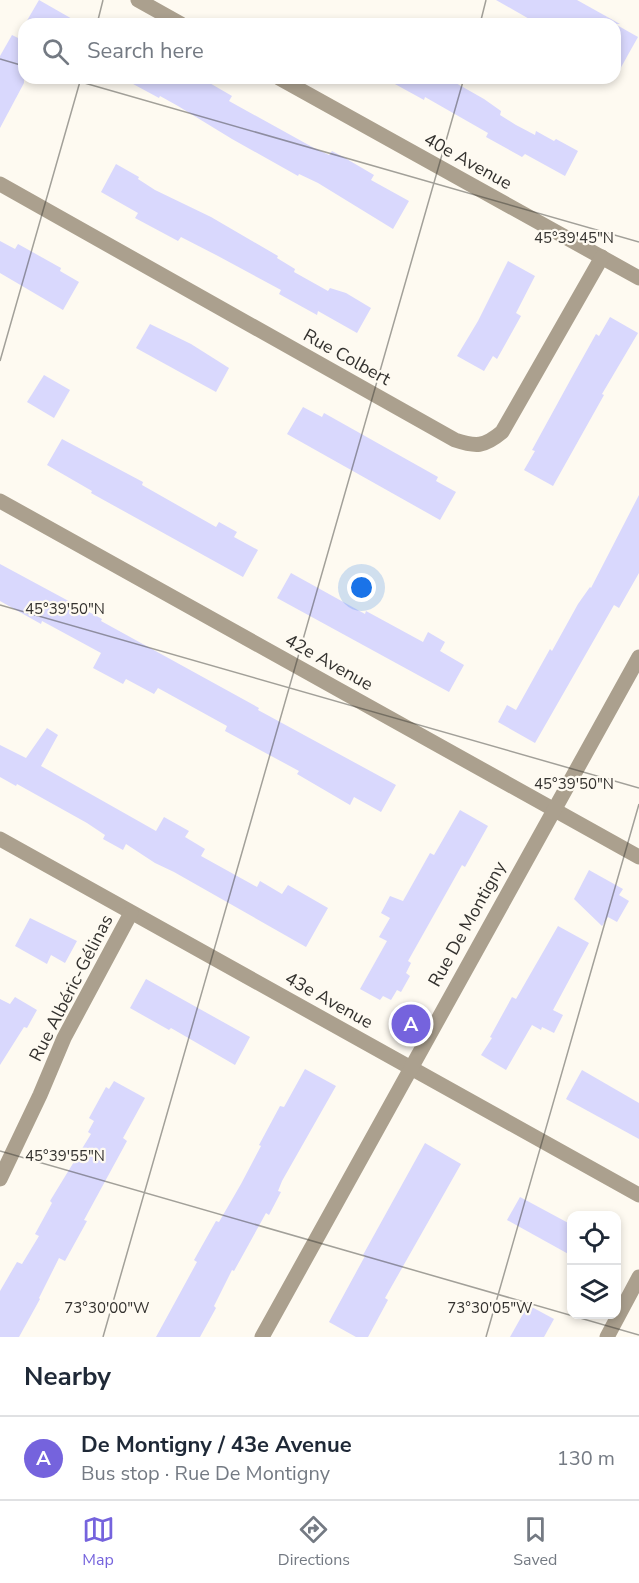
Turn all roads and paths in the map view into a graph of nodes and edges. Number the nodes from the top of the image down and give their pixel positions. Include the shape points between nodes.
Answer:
1 (138, 0) edge
2 (170, 18) edge
3 (290, 84) edge
4 (0, 184) edge
5 (602, 257) junction
6 (639, 278) edge
7 (0, 501) edge
8 (639, 657) edge
9 (554, 809) junction
10 (0, 839) edge
11 (639, 857) edge
12 (131, 913) junction
13 (410, 1067) junction
14 (0, 1179) edge
15 (639, 1195) edge
16 (639, 1277) edge
17 (262, 1337) edge
18 (607, 1337) edge

1 - 2 street
3 - 5 street, 40e Avenue
4 - 5 street, Rue Colbert via 455,440 471,445 489,443 502,432
5 - 6 street, 40e Avenue
7 - 9 street, 42e Avenue
8 - 9 street, Rue De Montigny
9 - 11 street, 42e Avenue
9 - 13 street, Rue De Montigny
10 - 12 street, 43e Avenue
12 - 13 street, 43e Avenue
12 - 14 street, Rue Albéric-Gélinas via 64,1038
13 - 15 street, 43e Avenue
13 - 17 street, Rue De Montigny
16 - 18 street

